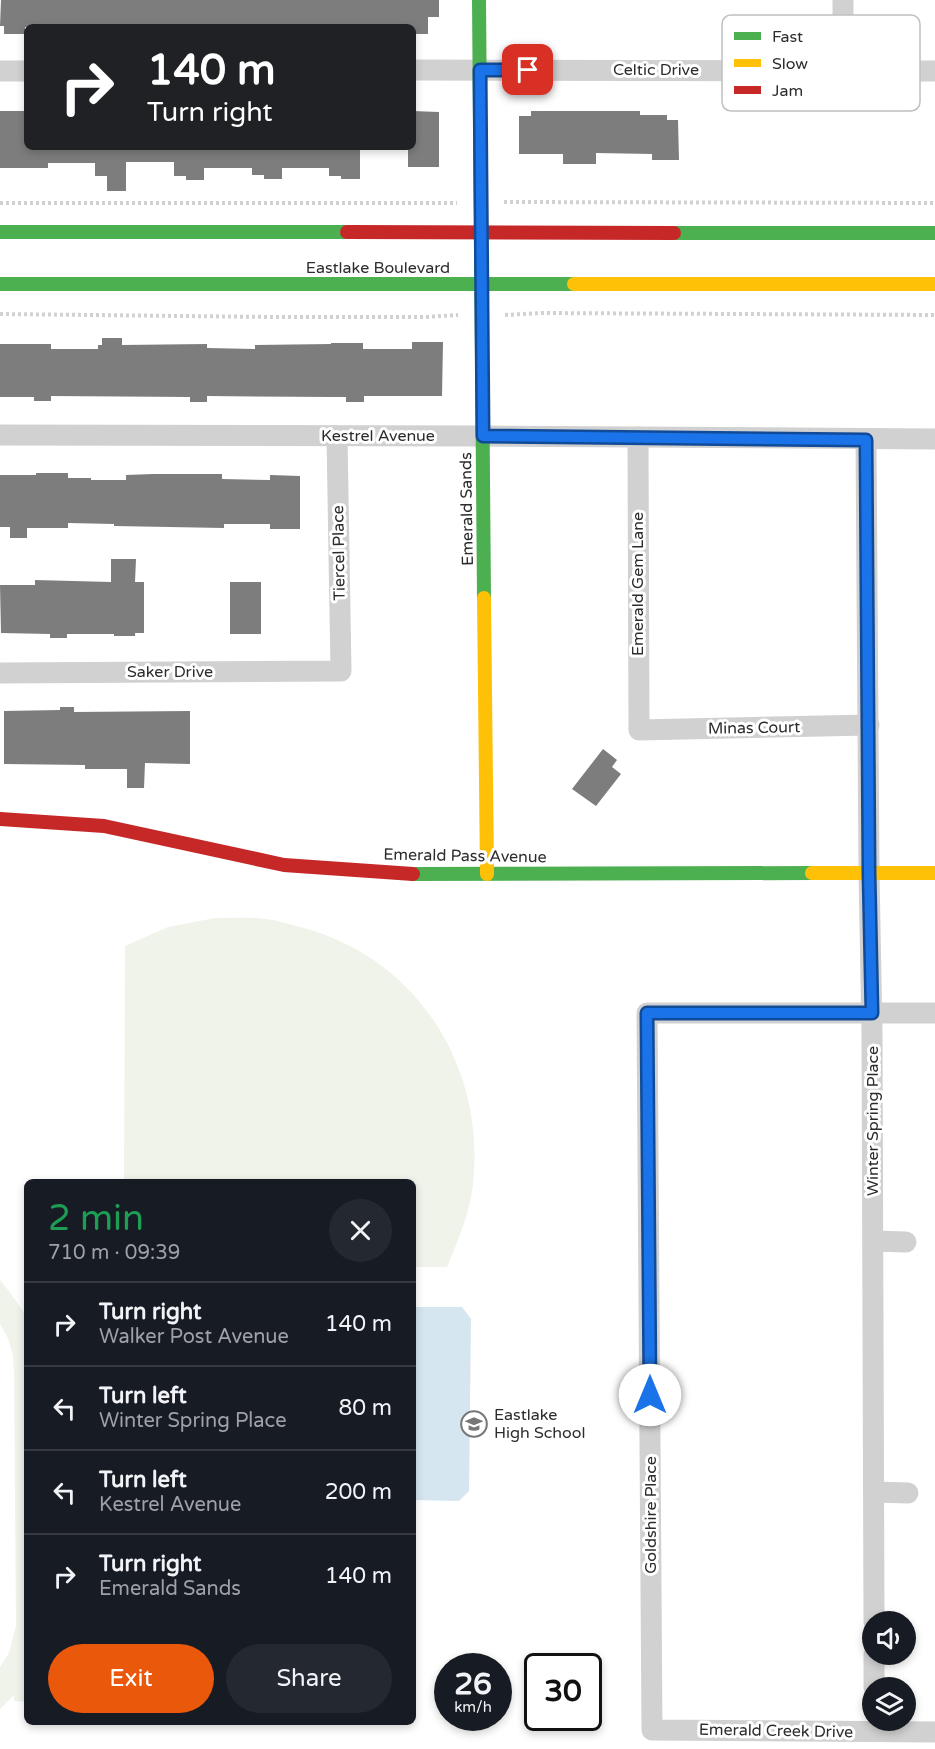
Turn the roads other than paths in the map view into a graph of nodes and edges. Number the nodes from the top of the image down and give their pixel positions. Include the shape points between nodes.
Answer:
1 (479, 0) edge
2 (416, 70) edge
3 (480, 70) junction
4 (722, 70) edge
5 (0, 71) edge
6 (24, 71) edge
7 (0, 232) edge
8 (481, 233) junction
9 (935, 233) edge
10 (0, 284) edge
11 (935, 284) edge
12 (481, 285) junction
13 (0, 435) edge
14 (337, 436) junction
15 (483, 436) junction
16 (638, 437) junction
17 (866, 440) junction
18 (935, 440) edge
19 (341, 671) joint
20 (0, 673) edge
21 (869, 725) junction
22 (639, 730) joint
23 (0, 819) edge
24 (869, 873) junction
25 (935, 873) edge
26 (487, 874) junction
27 (872, 1013) junction
28 (935, 1013) edge
29 (873, 1241) junction
30 (906, 1242) dead end
31 (874, 1492) junction
32 (908, 1493) dead end
33 (874, 1611) edge
34 (862, 1726) edge
35 (652, 1730) joint
36 (916, 1730) edge
37 (935, 1732) edge

1 - 3 main road, Emerald Sands
2 - 3 street, Celtic Drive
3 - 4 street, Celtic Drive
3 - 8 main road, Emerald Sands
5 - 6 street
7 - 8 main road
8 - 9 main road
8 - 12 main road, Emerald Sands
10 - 12 main road, Eastlake Boulevard
11 - 12 main road, Eastlake Boulevard
12 - 15 main road, Emerald Sands
13 - 14 street, Kestrel Avenue
14 - 15 street, Kestrel Avenue
14 - 19 street, Tiercel Place
15 - 16 street, Kestrel Avenue
15 - 26 main road, Emerald Sands
16 - 17 street, Kestrel Avenue
16 - 22 street, Emerald Gem Lane
17 - 18 street, Kestrel Avenue
17 - 21 street, Winter Spring Place
19 - 20 street, Saker Drive
21 - 22 street, Minas Court
21 - 24 street, Winter Spring Place
23 - 26 main road, Emerald Pass Avenue via 104,826 284,865 408,874
24 - 25 main road, Emerald Pass Avenue
24 - 26 main road, Emerald Pass Avenue
24 - 27 street, Winter Spring Place
27 - 28 street
27 - 29 street, Winter Spring Place
27 - 35 street, Goldshire Place via 647,1013
29 - 30 street
29 - 31 street, Winter Spring Place
31 - 32 street
31 - 33 street, Winter Spring Place
34 - 35 street, Emerald Creek Drive
36 - 37 street, Emerald Creek Drive

